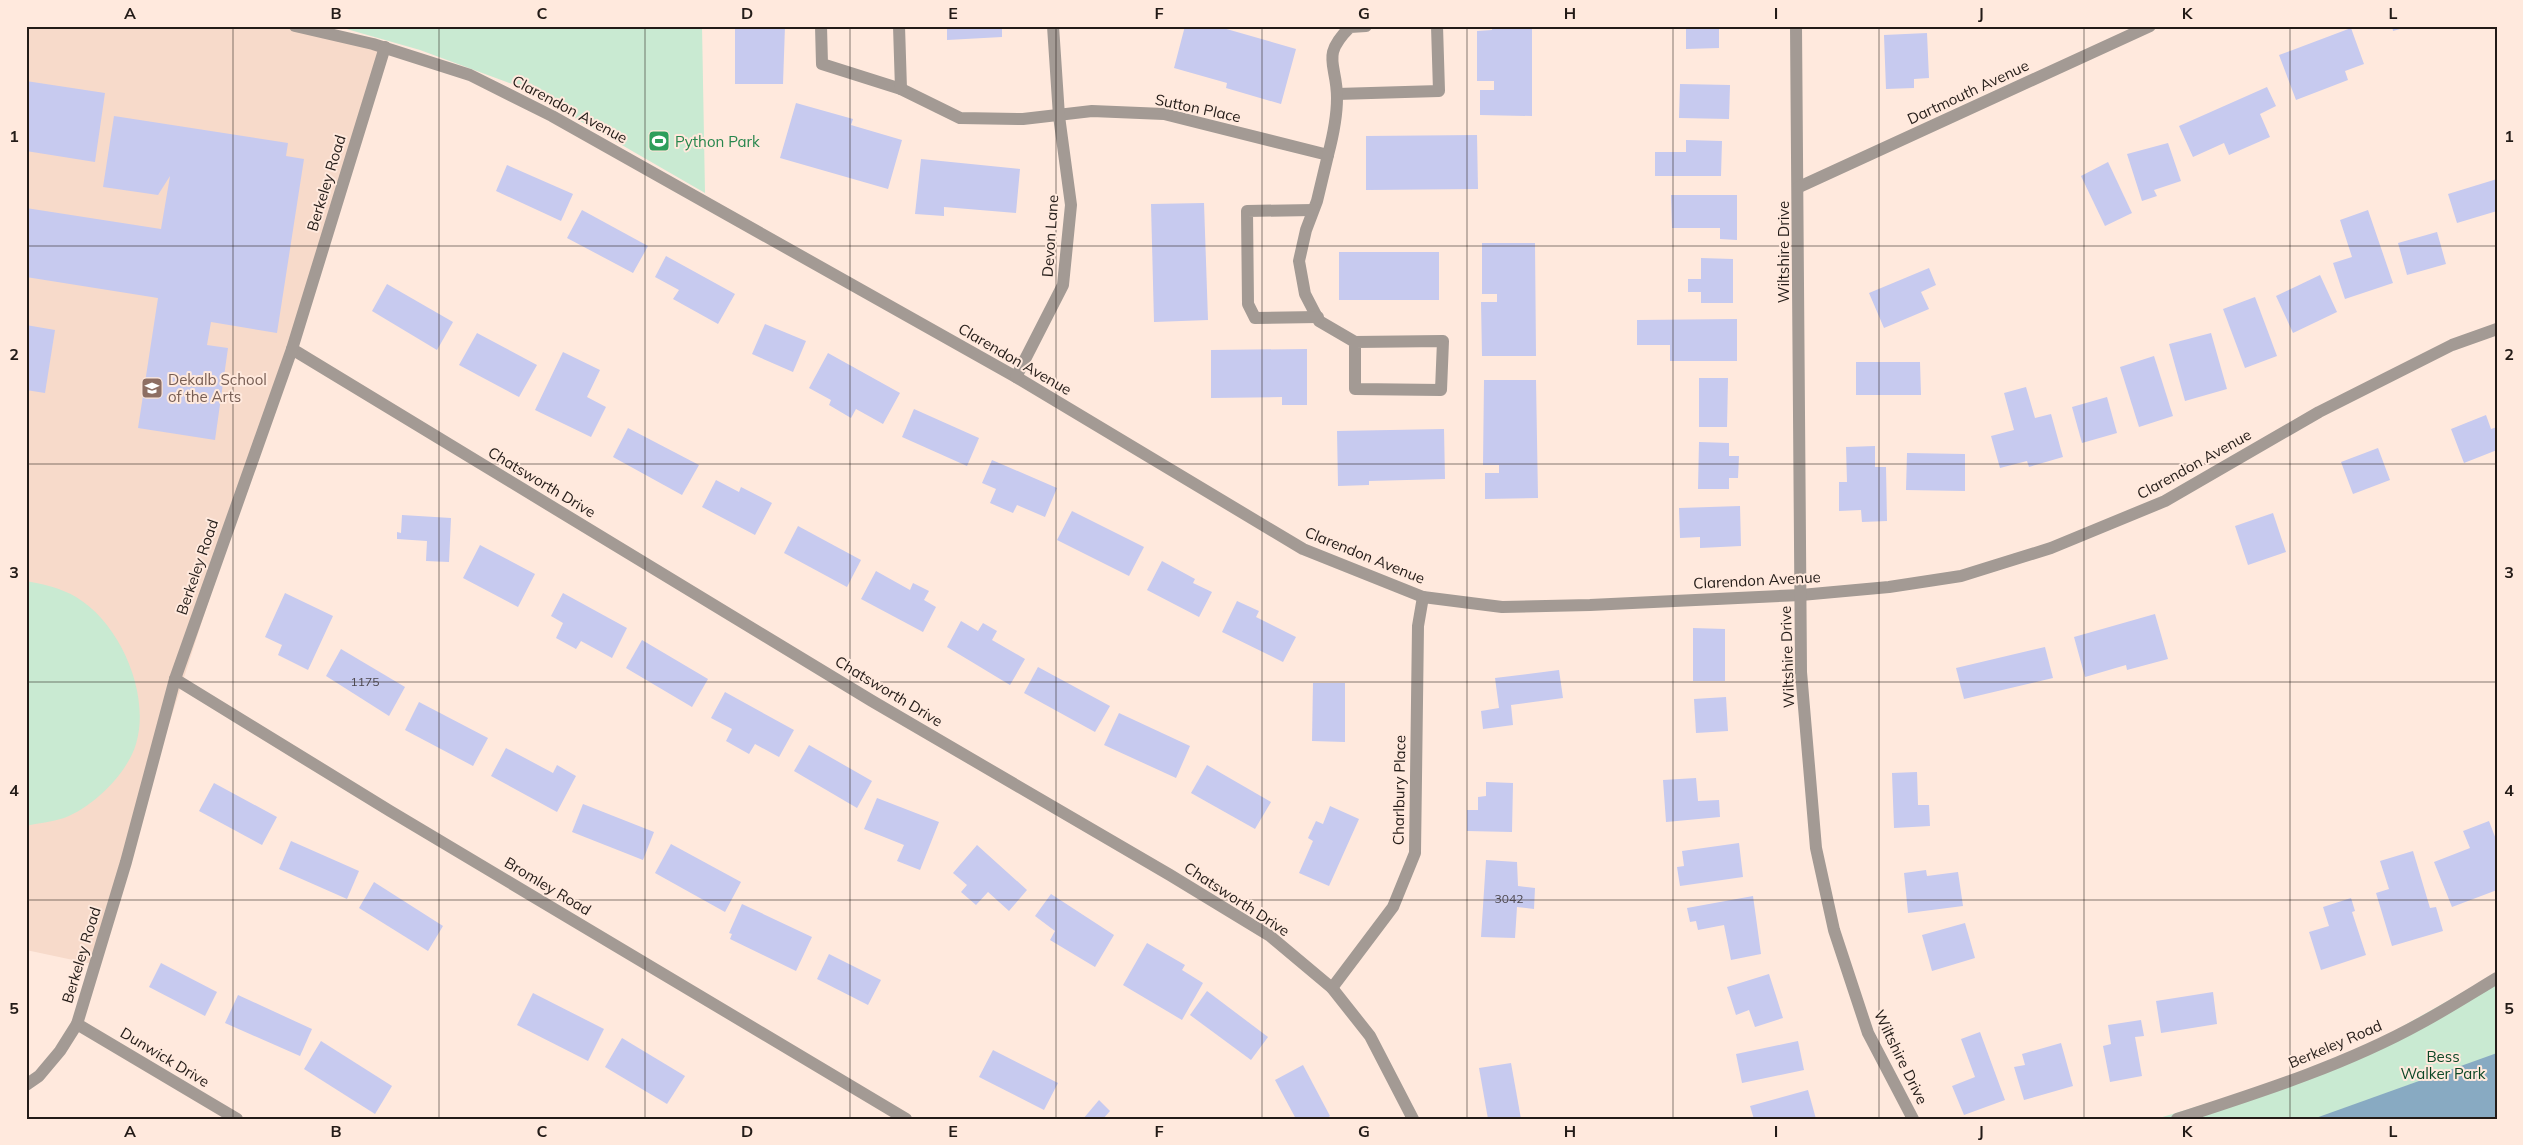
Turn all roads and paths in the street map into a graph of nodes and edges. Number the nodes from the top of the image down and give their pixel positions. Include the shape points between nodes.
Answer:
1 (294, 26) edge
2 (821, 26) edge
3 (899, 26) edge
4 (1053, 26) edge
5 (1366, 26) edge
6 (1437, 26) edge
7 (1796, 26) edge
8 (2150, 26) edge
9 (385, 47) junction
10 (901, 89) junction
11 (1337, 94) junction
12 (1059, 116) junction
13 (1328, 155) junction
14 (1799, 187) junction
15 (1313, 210) junction
16 (1318, 317) junction
17 (2497, 329) edge
18 (1355, 342) junction
19 (292, 349) junction
20 (1016, 377) junction
21 (1801, 595) junction
22 (1423, 597) junction
23 (175, 679) junction
24 (2497, 978) edge
25 (1332, 988) junction
26 (77, 1024) junction
27 (26, 1085) edge
28 (237, 1119) edge
29 (906, 1119) edge
30 (1413, 1119) edge
31 (1913, 1119) edge
32 (2177, 1119) edge

1 - 9 street, Clarendon Avenue
2 - 10 street, Sutton Place via 822,64
3 - 10 street
4 - 12 street, Devon Lane
5 - 11 street via 1350,27 1337,40 1330,60
6 - 11 street via 1439,91
7 - 14 street, Wiltshire Drive
8 - 14 street, Dartmouth Avenue
9 - 19 street, Berkeley Road
9 - 20 street, Clarendon Avenue via 470,75 552,116
10 - 12 street, Sutton Place via 960,118
11 - 13 street via 1336,119
12 - 13 street, Sutton Place via 1092,111 1164,114
12 - 20 street, Devon Lane via 1071,205 1063,285
13 - 15 street
14 - 21 street, Wiltshire Drive
15 - 16 street via 1299,261 1305,294
15 - 16 street via 1247,210 1248,304 1255,318
16 - 18 street
17 - 21 street, Clarendon Avenue via 2452,346 2319,412 2166,502 2050,548 1961,576
18 - 18 street via 1356,389 1441,390 1443,341
19 - 23 street, Berkeley Road
19 - 25 street, Chatsworth Drive via 872,701 1270,936
20 - 22 street, Clarendon Avenue via 1303,549
21 - 22 street, Clarendon Avenue via 1502,607
21 - 31 street, Wiltshire Drive via 1801,672 1816,848 1834,930 1868,1033
22 - 25 street, Charlbury Place via 1418,626 1415,853 1393,907
23 - 26 street, Berkeley Road via 126,862
23 - 29 street, Bromley Road
24 - 32 street, Berkeley Road via 2420,1024 2353,1055 2276,1087
25 - 30 street, Chatsworth Drive via 1370,1036
26 - 27 street, Berkeley Road via 60,1051 39,1076
26 - 28 street, Dunwick Drive

